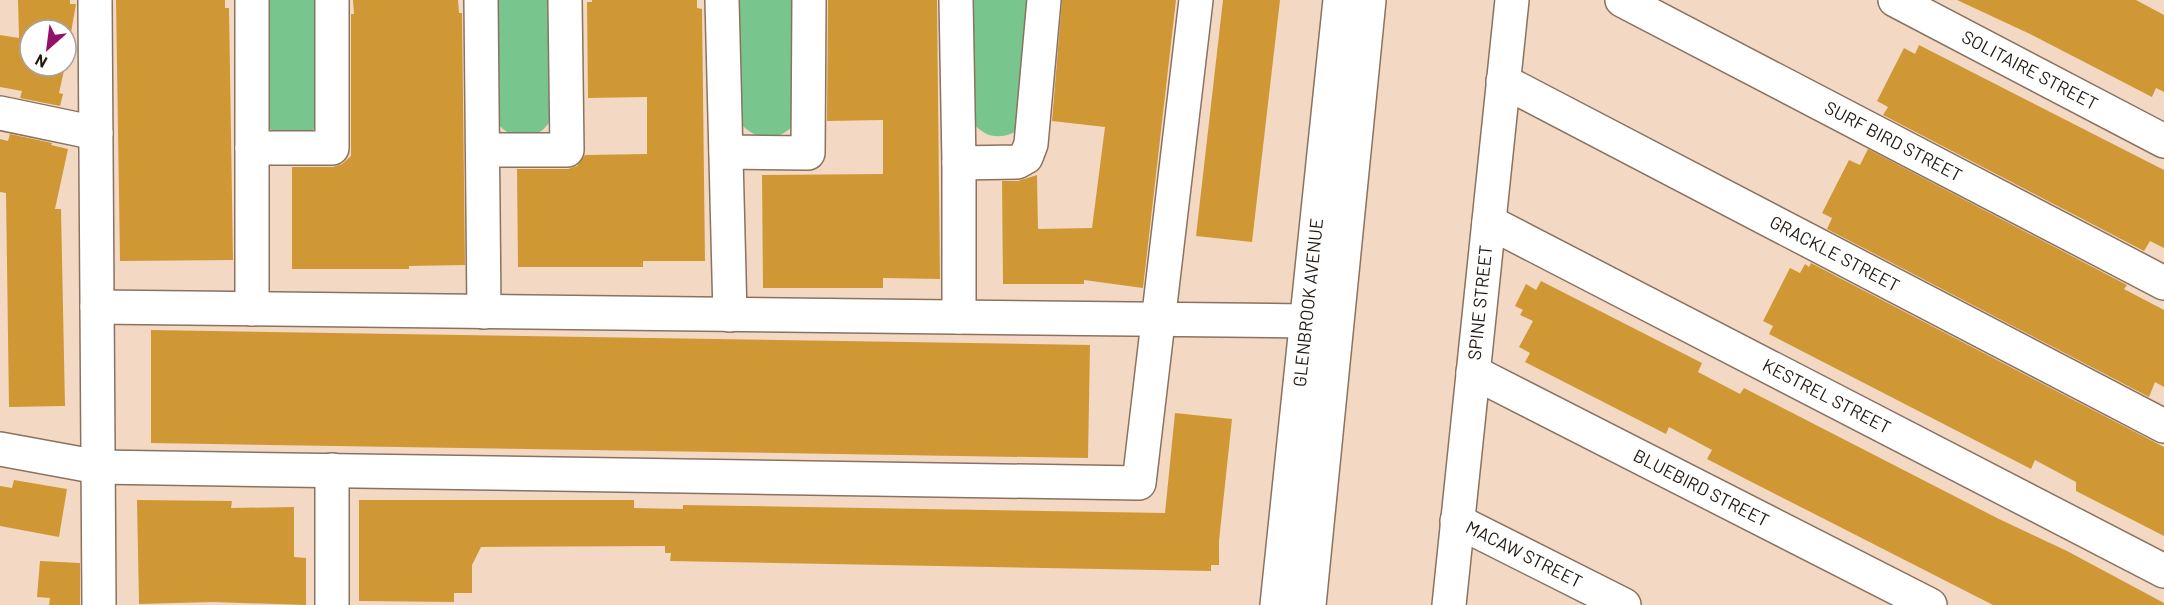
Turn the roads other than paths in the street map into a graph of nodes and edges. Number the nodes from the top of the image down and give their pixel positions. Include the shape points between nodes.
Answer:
1 (95, 0) edge
2 (252, 0) edge
3 (332, 0) edge
4 (481, 0) edge
5 (565, 0) edge
6 (722, 0) edge
7 (809, 0) edge
8 (956, 0) edge
9 (1044, 0) edge
10 (1196, 0) edge
11 (1340, 0) edge
12 (1369, 0) edge
13 (1512, 0) edge
14 (1622, 0) edge
15 (1895, 0) edge
16 (1503, 81) junction
17 (0, 113) edge
18 (96, 133) junction
19 (2164, 141) edge
20 (252, 148) junction
21 (483, 150) junction
22 (726, 152) junction
23 (959, 163) junction
24 (1489, 222) junction
25 (2164, 283) edge
26 (98, 307) junction
27 (252, 309) junction
28 (484, 312) junction
29 (730, 315) junction
30 (959, 317) junction
31 (1157, 319) junction
32 (1306, 321) junction
33 (1473, 372) junction
34 (2164, 426) edge
35 (0, 449) edge
36 (98, 467) junction
37 (332, 471) junction
38 (1458, 521) junction
39 (2164, 571) edge
40 (99, 605) edge
41 (332, 605) edge
42 (1277, 605) edge
43 (1309, 605) edge
44 (1449, 605) edge
45 (1624, 605) edge
46 (1930, 605) edge

1 - 18 street
2 - 20 street
3 - 20 street via 332,148
4 - 21 street
5 - 21 street via 567,150
6 - 22 street
7 - 22 street via 808,153
8 - 23 street
9 - 23 street via 1031,144 1026,157 1017,162
10 - 31 street
11 - 32 street, GLENBROOK AVENUE
12 - 43 street, GLENBROOK AVENUE
13 - 16 street, SPINE STREET
14 - 25 street, SURF BIRD STREET
15 - 19 street, SOLITAIRE STREET
16 - 24 street, SPINE STREET
16 - 34 street, GRACKLE STREET
17 - 18 street
18 - 26 street
20 - 27 street
21 - 28 street
22 - 29 street
23 - 30 street
24 - 33 street, SPINE STREET
24 - 39 street, KESTREL STREET
26 - 27 street
26 - 36 street
27 - 28 street
28 - 29 street
29 - 30 street
30 - 31 street
31 - 32 street
31 - 37 street via 1139,483
32 - 42 street, GLENBROOK AVENUE
33 - 38 street, SPINE STREET
33 - 46 street, BLUEBIRD STREET
35 - 36 street
36 - 37 street
36 - 40 street
37 - 41 street
38 - 44 street, SPINE STREET
38 - 45 street, MACAW STREET

